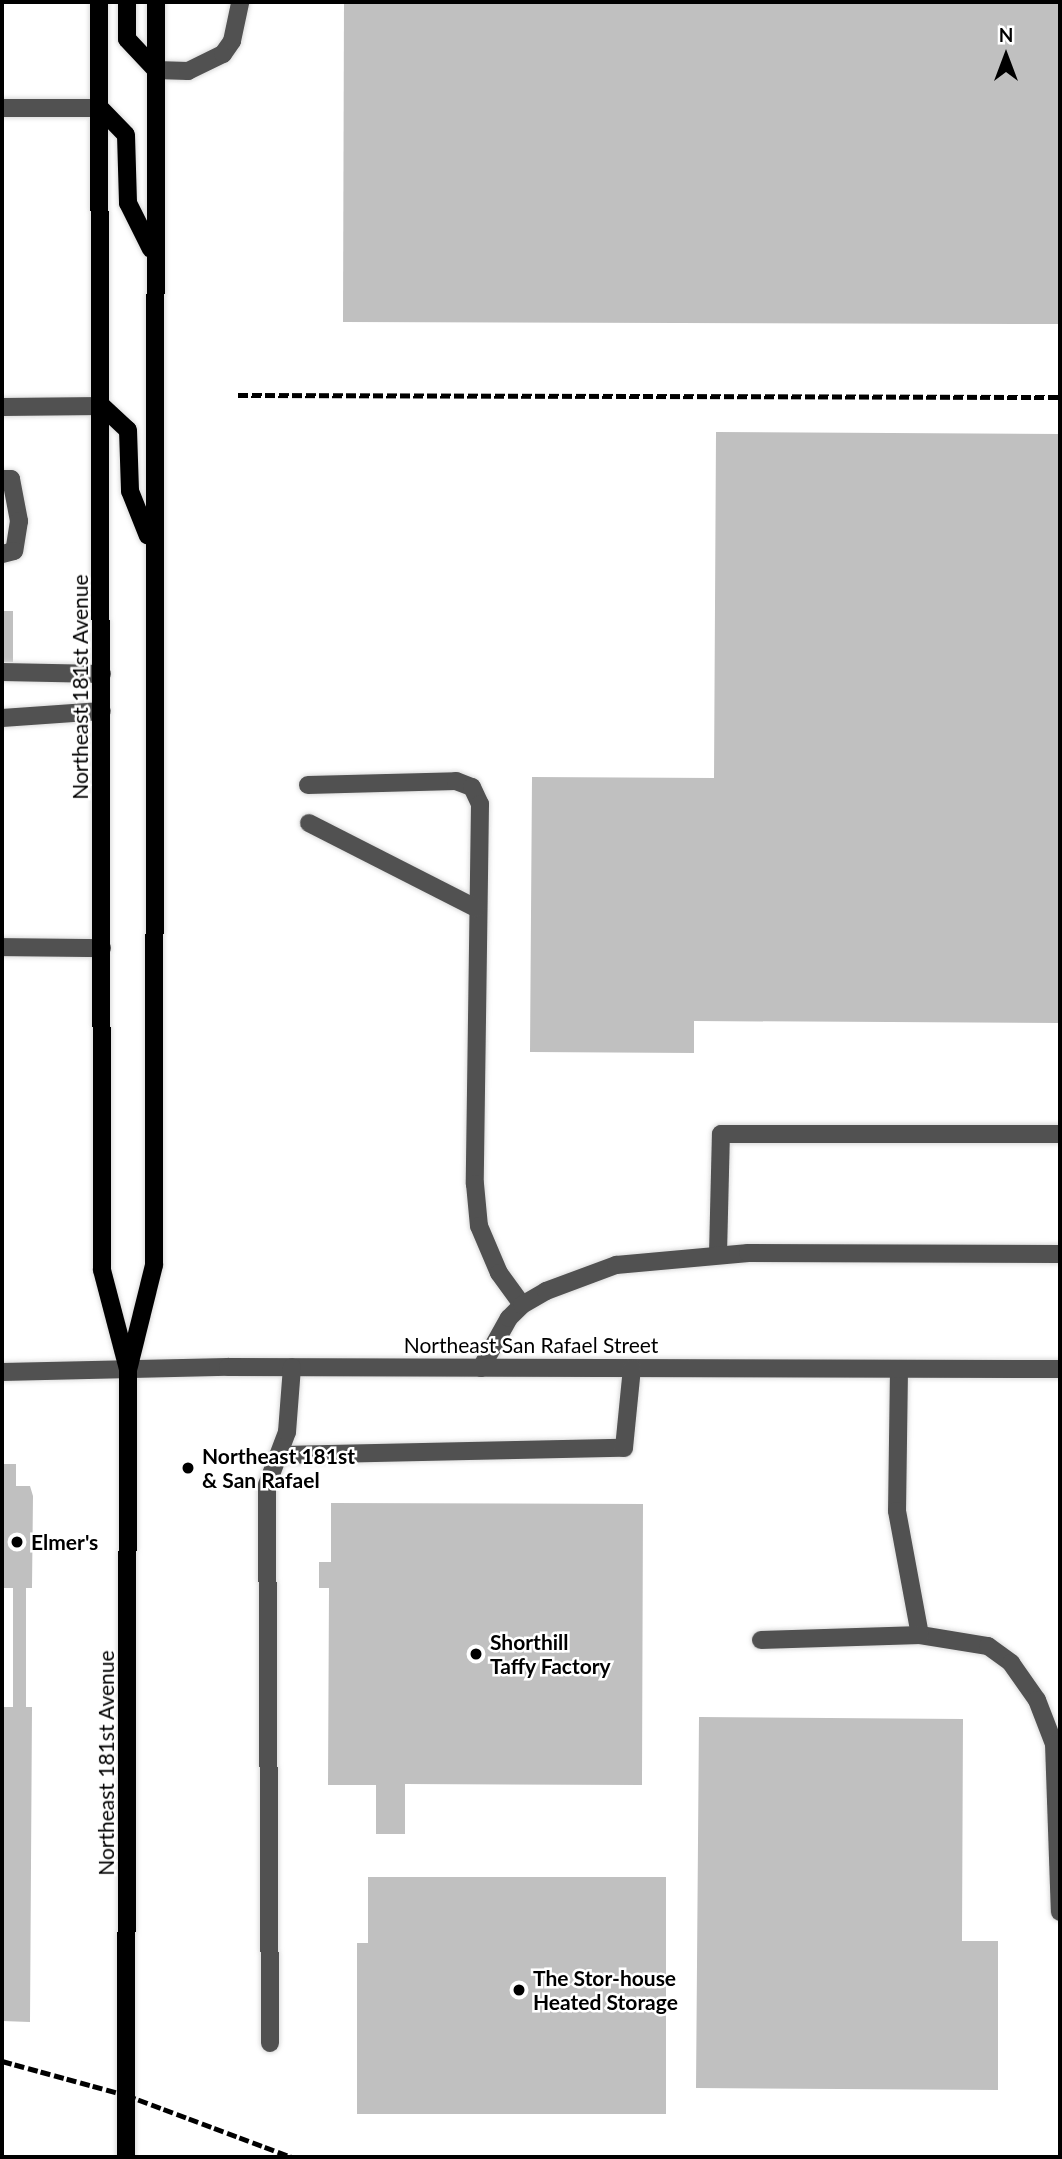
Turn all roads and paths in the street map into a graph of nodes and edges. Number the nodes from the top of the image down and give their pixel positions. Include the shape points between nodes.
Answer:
1 (99, 2) edge
2 (127, 2) edge
3 (156, 2) edge
4 (240, 2) edge
5 (156, 70) junction
6 (2, 108) edge
7 (100, 108) junction
8 (152, 252) junction
9 (102, 406) junction
10 (2, 407) edge
11 (2, 479) edge
12 (152, 545) junction
13 (2, 554) edge
14 (2, 672) edge
15 (102, 674) junction
16 (102, 711) junction
17 (2, 718) edge
18 (308, 785) dead end
19 (309, 822) dead end
20 (476, 908) junction
21 (2, 947) edge
22 (102, 948) junction
23 (1060, 1134) edge
24 (718, 1254) junction
25 (1060, 1254) edge
26 (522, 1305) junction
27 (292, 1367) junction
28 (481, 1368) junction
29 (632, 1368) junction
30 (128, 1369) junction
31 (899, 1369) junction
32 (1060, 1369) edge
33 (2, 1372) edge
34 (279, 1455) junction
35 (920, 1635) junction
36 (761, 1640) dead end
37 (1060, 1912) edge
38 (270, 2043) dead end
39 (126, 2157) edge

1 - 7 main road, Northeast 181st Avenue
2 - 5 main road via 127,39
3 - 5 main road, Northeast 181st Avenue
4 - 5 street via 232,41 223,54 188,71
5 - 8 main road, Northeast 181st Avenue
6 - 7 street
7 - 8 main road via 126,135 128,203
7 - 9 main road, Northeast 181st Avenue
8 - 12 main road, Northeast 181st Avenue
9 - 10 street
9 - 12 main road via 128,430 130,491
9 - 15 main road, Northeast 181st Avenue
11 - 13 street via 11,479 19,521 14,551
12 - 30 main road, Northeast 181st Avenue via 154,1265
14 - 15 street
15 - 16 main road, Northeast 181st Avenue
16 - 17 street
16 - 22 main road, Northeast 181st Avenue
18 - 20 street via 456,780 472,787 480,804
19 - 20 street
20 - 26 street via 475,1184 479,1226 499,1273
21 - 22 street
22 - 30 main road, Northeast 181st Avenue via 102,1270
23 - 24 street via 721,1134
24 - 25 street
24 - 26 street via 616,1265
26 - 28 street via 509,1318
27 - 28 street, Northeast San Rafael Street
27 - 30 street, Northeast San Rafael Street
27 - 34 street via 286,1432
28 - 29 street, Northeast San Rafael Street
29 - 31 street, Northeast San Rafael Street
29 - 34 street via 624,1448
30 - 33 street, Northeast San Rafael Street
30 - 39 main road, Northeast 181st Avenue
31 - 32 street, Northeast San Rafael Street
31 - 35 street via 897,1511
34 - 38 street via 267,1485
35 - 36 street
35 - 37 street via 988,1646 1011,1663 1037,1700 1054,1744

